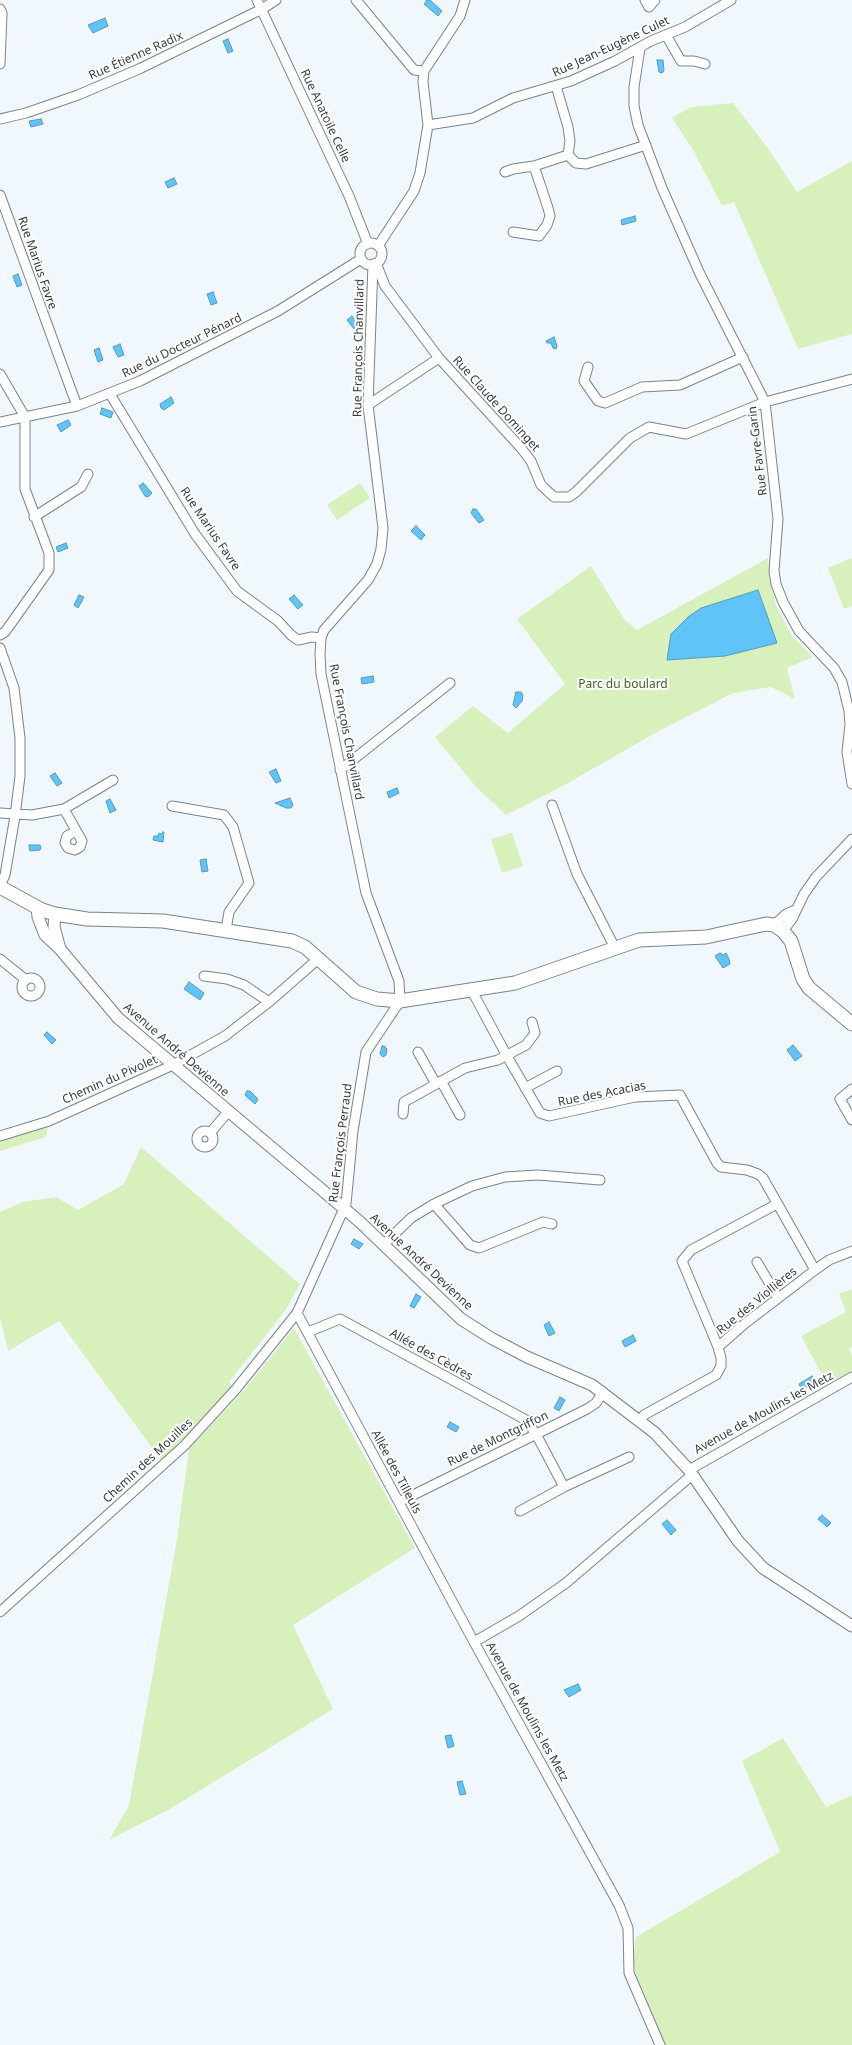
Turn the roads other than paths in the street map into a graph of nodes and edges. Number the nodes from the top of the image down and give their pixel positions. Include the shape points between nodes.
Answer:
1 (257, 0) edge
2 (276, 0) edge
3 (356, 0) edge
4 (466, 0) edge
5 (731, 0) edge
6 (0, 9) edge
7 (262, 10) junction
8 (666, 35) junction
9 (640, 48) junction
10 (0, 64) edge
11 (705, 64) dead end
12 (424, 71) junction
13 (556, 86) junction
14 (0, 119) edge
15 (428, 125) junction
16 (646, 145) junction
17 (568, 155) junction
18 (534, 166) junction
19 (505, 172) dead end
20 (0, 195) edge
21 (513, 232) dead end
22 (368, 244) junction
23 (378, 246) junction
24 (361, 259) junction
25 (374, 264) junction
26 (743, 357) junction
27 (439, 358) junction
28 (588, 367) dead end
29 (0, 374) edge
30 (852, 379) edge
31 (110, 394) junction
32 (765, 402) junction
33 (77, 406) junction
34 (368, 406) junction
35 (25, 417) junction
36 (0, 422) edge
37 (88, 474) dead end
38 (34, 517) junction
39 (0, 636) edge
40 (321, 638) junction
41 (0, 648) edge
42 (450, 683) dead end
43 (340, 770) junction
44 (113, 780) dead end
45 (852, 784) edge
46 (172, 806) dead end
47 (552, 806) dead end
48 (64, 809) junction
49 (0, 813) edge
50 (15, 816) junction
51 (76, 831) dead end
52 (852, 839) edge
53 (0, 886) edge
54 (38, 907) junction
55 (55, 914) junction
56 (779, 928) junction
57 (226, 930) junction
58 (615, 948) junction
59 (60, 950) junction
60 (0, 959) edge
61 (318, 959) junction
62 (204, 976) dead end
63 (26, 980) dead end
64 (472, 991) junction
65 (400, 1001) junction
66 (269, 1002) junction
67 (532, 1022) dead end
68 (852, 1024) edge
69 (418, 1052) dead end
70 (506, 1056) junction
71 (173, 1065) junction
72 (557, 1071) dead end
73 (438, 1083) junction
74 (525, 1088) junction
75 (852, 1089) edge
76 (228, 1112) junction
77 (403, 1114) dead end
78 (460, 1116) dead end
79 (852, 1120) edge
80 (210, 1133) dead end
81 (0, 1136) edge
82 (600, 1180) dead end
83 (434, 1204) junction
84 (777, 1204) junction
85 (344, 1211) junction
86 (552, 1224) dead end
87 (383, 1245) junction
88 (852, 1252) edge
89 (757, 1262) dead end
90 (815, 1270) junction
91 (778, 1298) junction
92 (297, 1313) junction
93 (308, 1332) junction
94 (718, 1347) junction
95 (852, 1378) edge
96 (603, 1392) junction
97 (640, 1421) junction
98 (536, 1434) junction
99 (629, 1457) dead end
100 (690, 1472) junction
101 (564, 1487) junction
102 (399, 1502) junction
103 (520, 1511) dead end
104 (0, 1612) edge
105 (852, 1626) edge
106 (474, 1642) junction
107 (660, 2045) edge

1 - 7 street, Rue Anatoile Celle
2 - 7 street, Rue Étienne Radix
3 - 12 street via 414,70
4 - 12 street via 460,16
5 - 8 street, Rue Jean-Eugène Culet
6 - 10 street
7 - 14 street, Rue Étienne Radix via 78,95
7 - 22 street, Rue Anatoile Celle via 349,196
8 - 9 street, Rue Jean-Eugène Culet
8 - 11 street via 681,61
9 - 13 street, Rue Jean-Eugène Culet
9 - 16 street, Rue Favre-Garin via 634,86 634,106
12 - 15 street
13 - 15 street, Rue Jean-Eugène Culet via 513,98 473,118
13 - 17 street via 568,127
15 - 23 street via 420,173 414,191
16 - 17 street via 586,164 576,163
16 - 26 street, Rue Favre-Garin via 700,274
17 - 18 street
18 - 19 street via 513,168
18 - 21 street via 550,216 547,225 538,236
20 - 33 street, Rue Marius Favre
22 - 23 street
22 - 24 street via 361,250
23 - 25 street via 381,254
24 - 25 street via 368,264
24 - 31 street, Rue du Docteur Pénard via 278,311
25 - 27 street, Rue Claude Dominget via 385,286
25 - 34 street, Rue François Chanvillard
26 - 28 street via 680,385 642,386 605,404 598,401 584,381
26 - 32 street, Rue Favre-Garin
27 - 32 street, Rue Claude Dominget via 521,448 531,461 542,485 554,496 569,497 576,492 630,438 649,427 686,434
27 - 34 street
29 - 35 street
30 - 32 street, Rue Claude Dominget
31 - 33 street, Rue du Docteur Pénard
31 - 40 street, Rue Marius Favre via 195,534 237,591 278,620 298,640
32 - 45 street, Rue Favre-Garin via 778,519 774,571 776,584 799,632 834,668 842,682 849,711 847,752
33 - 35 street, Rue du Docteur Pénard
34 - 40 street, Rue François Chanvillard via 383,528 381,549 377,564 368,580 338,612
35 - 36 street, Rue du Docteur Pénard
35 - 38 street via 25,490
37 - 38 street via 81,487
38 - 39 street via 49,553 49,570
40 - 43 street, Rue François Chanvillard via 321,674
41 - 50 street via 14,688 18,710 20,776
42 - 43 street
43 - 65 street, Rue François Chanvillard via 366,893 399,981
44 - 48 street
46 - 57 street via 224,815 233,827 249,883 229,912
47 - 58 street via 578,874
48 - 50 street
48 - 51 street
49 - 50 street
50 - 53 street via 6,875
52 - 56 street via 816,877 792,919
53 - 54 main road
54 - 55 main road
54 - 59 street, Avenue André Devienne via 38,917 45,934
55 - 57 main road via 87,919 163,921
55 - 59 street, Avenue André Devienne via 54,927
56 - 58 main road via 766,924 706,937 639,940
56 - 68 main road via 791,940 803,979 809,988
57 - 61 main road via 292,941 305,947
58 - 64 main road via 515,983
59 - 71 street, Avenue André Devienne via 118,1018
60 - 63 street
61 - 65 main road via 356,992 377,999
61 - 66 street, Chemin du Pivolet
62 - 66 street via 244,985
64 - 65 main road
64 - 70 street, Rue des Acacias
65 - 85 street, Rue François Perraud via 366,1052 353,1131
66 - 71 street, Chemin du Pivolet via 225,1036
67 - 70 street via 535,1033 526,1045
69 - 73 street
70 - 73 street via 465,1068
70 - 74 street, Rue des Acacias
71 - 76 street, Avenue André Devienne
71 - 81 street, Chemin du Pivolet via 49,1121
72 - 74 street
73 - 77 street via 404,1102
73 - 78 street
74 - 84 street, Rue des Acacias via 540,1113 549,1116 635,1097 680,1095 717,1163 728,1169 747,1170 758,1174
75 - 79 street via 840,1099
76 - 80 street
76 - 85 street, Avenue André Devienne
82 - 83 street via 538,1175 505,1177 472,1186
83 - 86 street via 470,1245 479,1248 543,1222
83 - 87 street via 411,1218
84 - 90 street, Rue des Acacias
84 - 94 street via 691,1250 682,1261
85 - 87 street, Avenue André Devienne via 360,1222
85 - 92 street, Rue François Perraud
87 - 96 street, Avenue André Devienne via 470,1326 527,1357 581,1379
88 - 90 street, Rue des Viollières via 829,1260
89 - 91 street
90 - 91 street, Rue des Viollières
91 - 94 street, Rue des Viollières
92 - 93 street, Allée des Tilleuls
92 - 104 street, Chemin des Mouilles via 236,1389 185,1445
93 - 98 street, Allée des Cèdres via 340,1319 526,1420
93 - 102 street, Allée des Tilleuls
94 - 97 street, Rue des Viollières via 721,1366 716,1375 644,1415
95 - 100 street, Avenue de Moulins les Metz
96 - 97 street, Avenue André Devienne
96 - 98 street, Rue de Montgriffon via 591,1406
97 - 100 street, Avenue André Devienne
98 - 101 street
98 - 102 street, Rue de Montgriffon
99 - 101 street
100 - 105 street, Avenue André Devienne via 738,1541 763,1568
100 - 106 street, Avenue de Moulins les Metz via 566,1583 519,1616
101 - 103 street
102 - 106 street, Allée des Tilleuls
106 - 107 street, Avenue de Moulins les Metz via 625,1916 628,1928 629,1973

